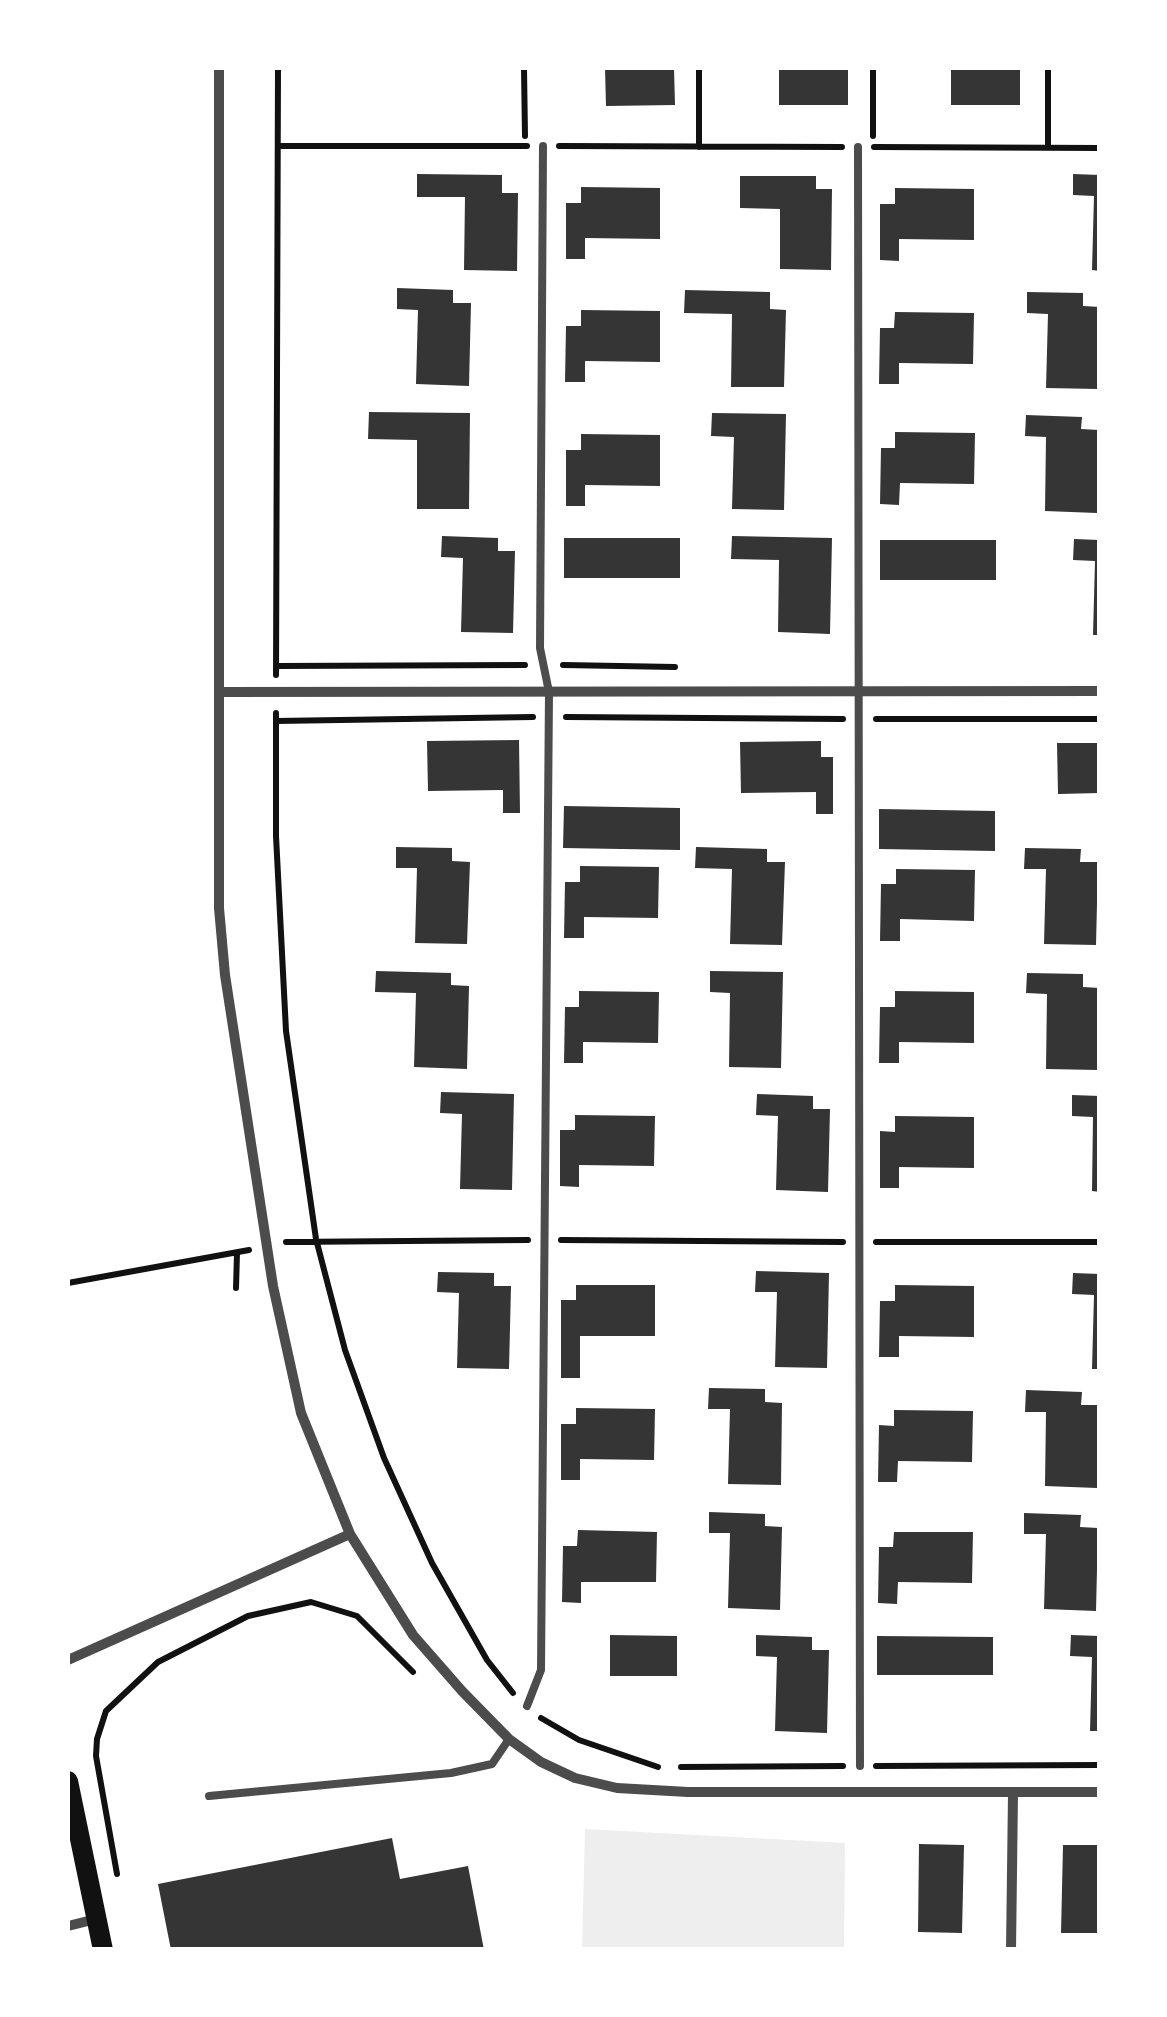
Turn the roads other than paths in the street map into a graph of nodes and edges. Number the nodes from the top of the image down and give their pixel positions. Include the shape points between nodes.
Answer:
1 (220, 68) edge
2 (543, 146) road end
3 (858, 147) road end
4 (220, 692) junction
5 (549, 692) junction
6 (862, 692) junction
7 (1100, 692) edge
8 (350, 1534) junction
9 (68, 1660) edge
10 (526, 1706) road end
11 (509, 1739) junction
12 (860, 1766) dead end
13 (68, 1780) edge
14 (1012, 1792) junction
15 (1100, 1792) edge
16 (209, 1796) dead end
17 (96, 1919) junction
18 (68, 1926) edge
19 (103, 1950) edge
20 (1011, 1950) edge

1 - 4 street
2 - 5 lane via 540,648
3 - 6 lane
4 - 5 street
4 - 8 street via 224,975 266,1246 301,1413
5 - 6 street
5 - 10 lane via 541,1670
6 - 7 street
6 - 12 lane
8 - 9 street
8 - 11 street via 412,1636
11 - 14 street via 540,1762 617,1788
11 - 16 lane via 492,1764 451,1773
13 - 17 main road
14 - 15 street
14 - 20 street
17 - 18 street
17 - 19 main road

